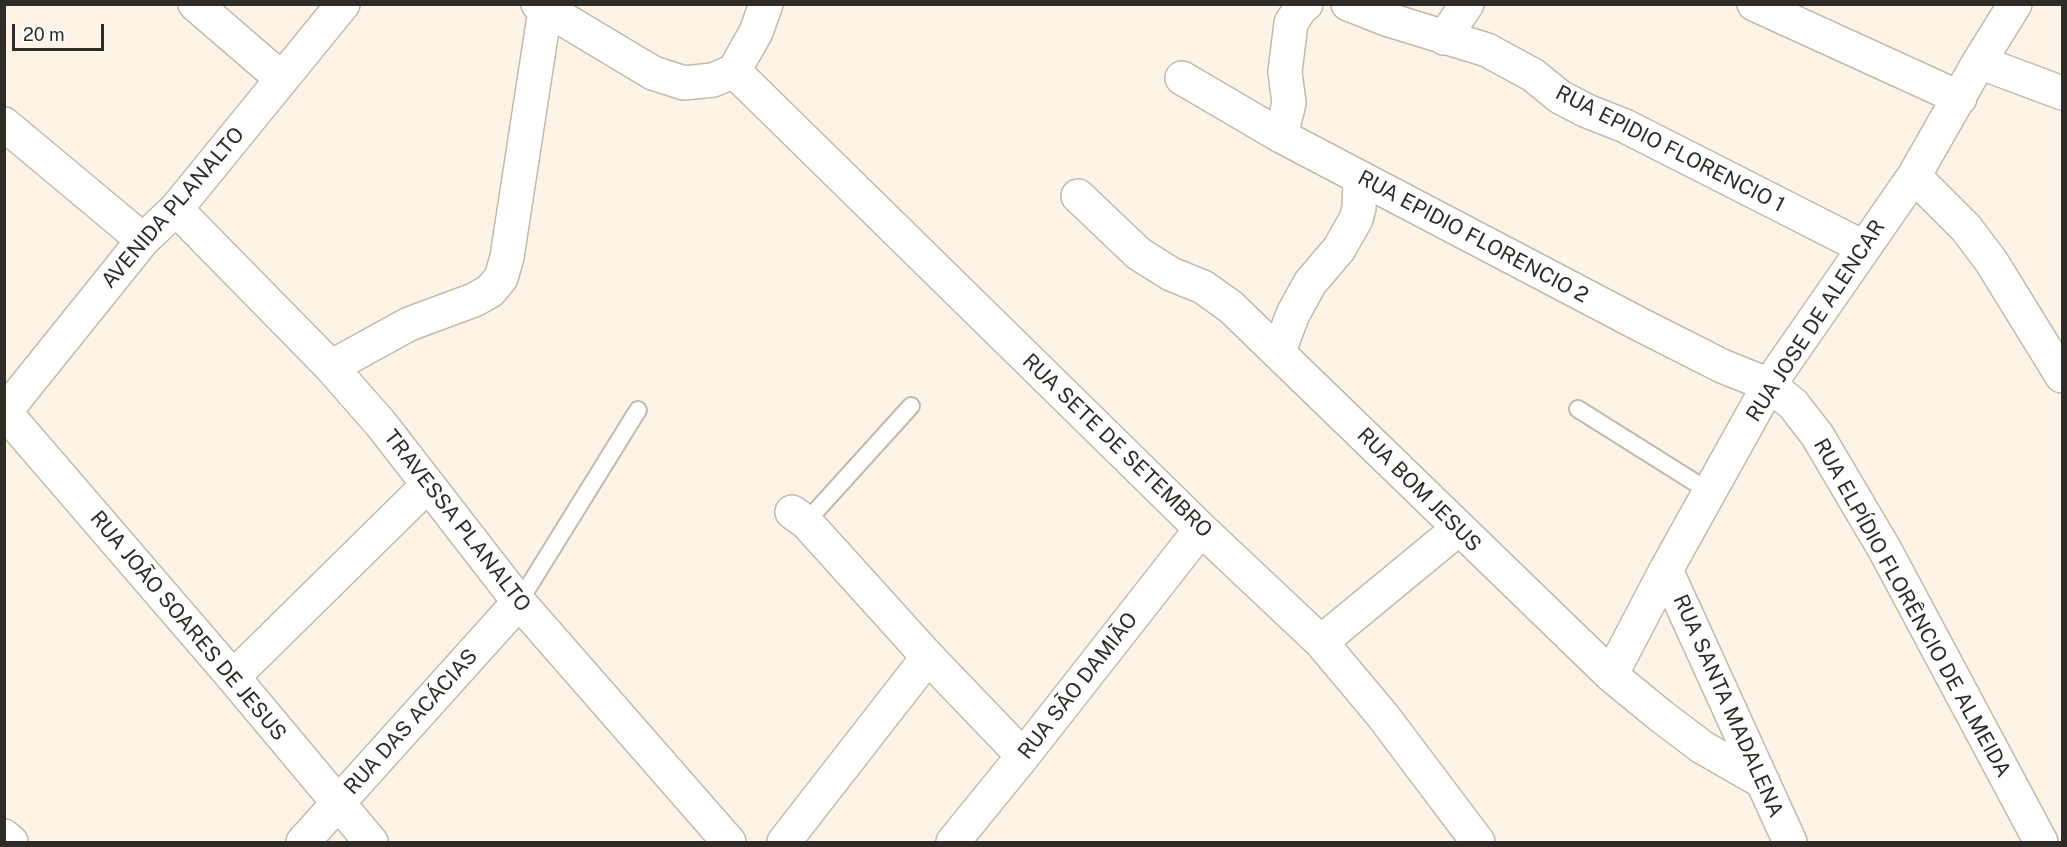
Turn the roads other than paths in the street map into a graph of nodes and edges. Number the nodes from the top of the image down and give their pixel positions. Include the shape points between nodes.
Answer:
1 (195, 4) edge
2 (344, 4) edge
3 (766, 4) edge
4 (1306, 4) edge
5 (1348, 4) edge
6 (1467, 4) edge
7 (1754, 4) edge
8 (2015, 4) edge
9 (542, 7) edge
10 (1444, 38) junction
11 (1979, 62) junction
12 (734, 71) junction
13 (1182, 78) dead end
14 (282, 80) junction
15 (2062, 93) edge
16 (1959, 98) junction
17 (4, 124) edge
18 (1281, 136) junction
19 (1914, 176) junction
20 (1360, 178) junction
21 (1078, 196) dead end
22 (176, 209) junction
23 (143, 240) junction
24 (1863, 247) junction
25 (1279, 351) junction
26 (331, 367) junction
27 (2062, 375) edge
28 (1769, 385) junction
29 (910, 406) dead end
30 (1578, 409) dead end
31 (638, 410) dead end
32 (5, 412) edge
33 (428, 485) junction
34 (1710, 492) junction
35 (799, 517) joint
36 (1201, 529) junction
37 (1458, 529) junction
38 (1666, 570) junction
39 (519, 602) junction
40 (1321, 642) junction
41 (928, 657) junction
42 (1611, 675) junction
43 (232, 677) junction
44 (1023, 756) junction
45 (1763, 782) junction
46 (338, 804) junction
47 (4, 836) edge
48 (11, 843) edge
49 (303, 843) edge
50 (371, 843) edge
51 (729, 843) edge
52 (784, 843) edge
53 (953, 843) edge
54 (1478, 843) edge
55 (1790, 843) edge
56 (2041, 843) edge

1 - 14 street
2 - 14 street, AVENIDA PLANALTO
3 - 12 street via 756,32
4 - 18 street via 1291,23 1285,72 1289,103
5 - 10 street, RUA EPIDIO FLORENCIO 1
6 - 10 street
7 - 16 street
8 - 11 street, RUA JOSE DE ALENCAR
9 - 12 street via 653,73 684,83 713,80
9 - 26 street via 501,278 490,291 474,300 409,324
10 - 24 street, RUA EPIDIO FLORENCIO 1 via 1487,50 1533,75 1560,97
11 - 15 street
11 - 16 street, RUA JOSE DE ALENCAR
12 - 36 street, RUA SETE DE SETEMBRO
13 - 18 street, RUA EPIDIO FLORENCIO 2
14 - 22 street, AVENIDA PLANALTO
16 - 19 street, RUA JOSE DE ALENCAR
17 - 23 street
18 - 20 street, RUA EPIDIO FLORENCIO 2
19 - 24 street, RUA JOSE DE ALENCAR
19 - 27 street via 1966,228 1991,261
20 - 25 street via 1356,219 1339,249 1310,283
20 - 28 street, RUA EPIDIO FLORENCIO 2 via 1661,336
21 - 25 street, RUA BOM JESUS via 1139,254 1171,274 1203,287
22 - 23 street, AVENIDA PLANALTO
22 - 26 street, TRAVESSA PLANALTO
23 - 32 street, AVENIDA PLANALTO
24 - 28 street, RUA JOSE DE ALENCAR
25 - 37 street, RUA BOM JESUS
26 - 33 street, TRAVESSA PLANALTO
28 - 34 street, RUA JOSE DE ALENCAR
28 - 56 street, RUA ELPÍDIO FLORÊNCIO DE ALMEIDA via 1794,404 1823,444 1885,550
29 - 35 lane
30 - 34 lane
31 - 39 lane
32 - 43 street, RUA JOÃO SOARES DE JESUS
33 - 39 street, TRAVESSA PLANALTO
33 - 43 street
34 - 38 street, RUA JOSE DE ALENCAR
35 - 41 street
36 - 40 street, RUA SETE DE SETEMBRO
36 - 44 street, RUA SÃO DAMIÃO
37 - 40 street
37 - 42 street, RUA BOM JESUS
38 - 42 street, RUA JOSE DE ALENCAR
38 - 45 street, RUA SANTA MADALENA
39 - 46 street, RUA DAS ACÁCIAS
39 - 51 street, TRAVESSA PLANALTO
40 - 54 street, RUA SETE DE SETEMBRO via 1383,716
41 - 44 street
41 - 52 street
42 - 45 street, RUA BOM JESUS via 1702,747
43 - 46 street, RUA JOÃO SOARES DE JESUS
44 - 53 street, RUA SÃO DAMIÃO
45 - 55 street, RUA SANTA MADALENA
46 - 49 street, RUA DAS ACÁCIAS
46 - 50 street, RUA JOÃO SOARES DE JESUS
47 - 48 street

